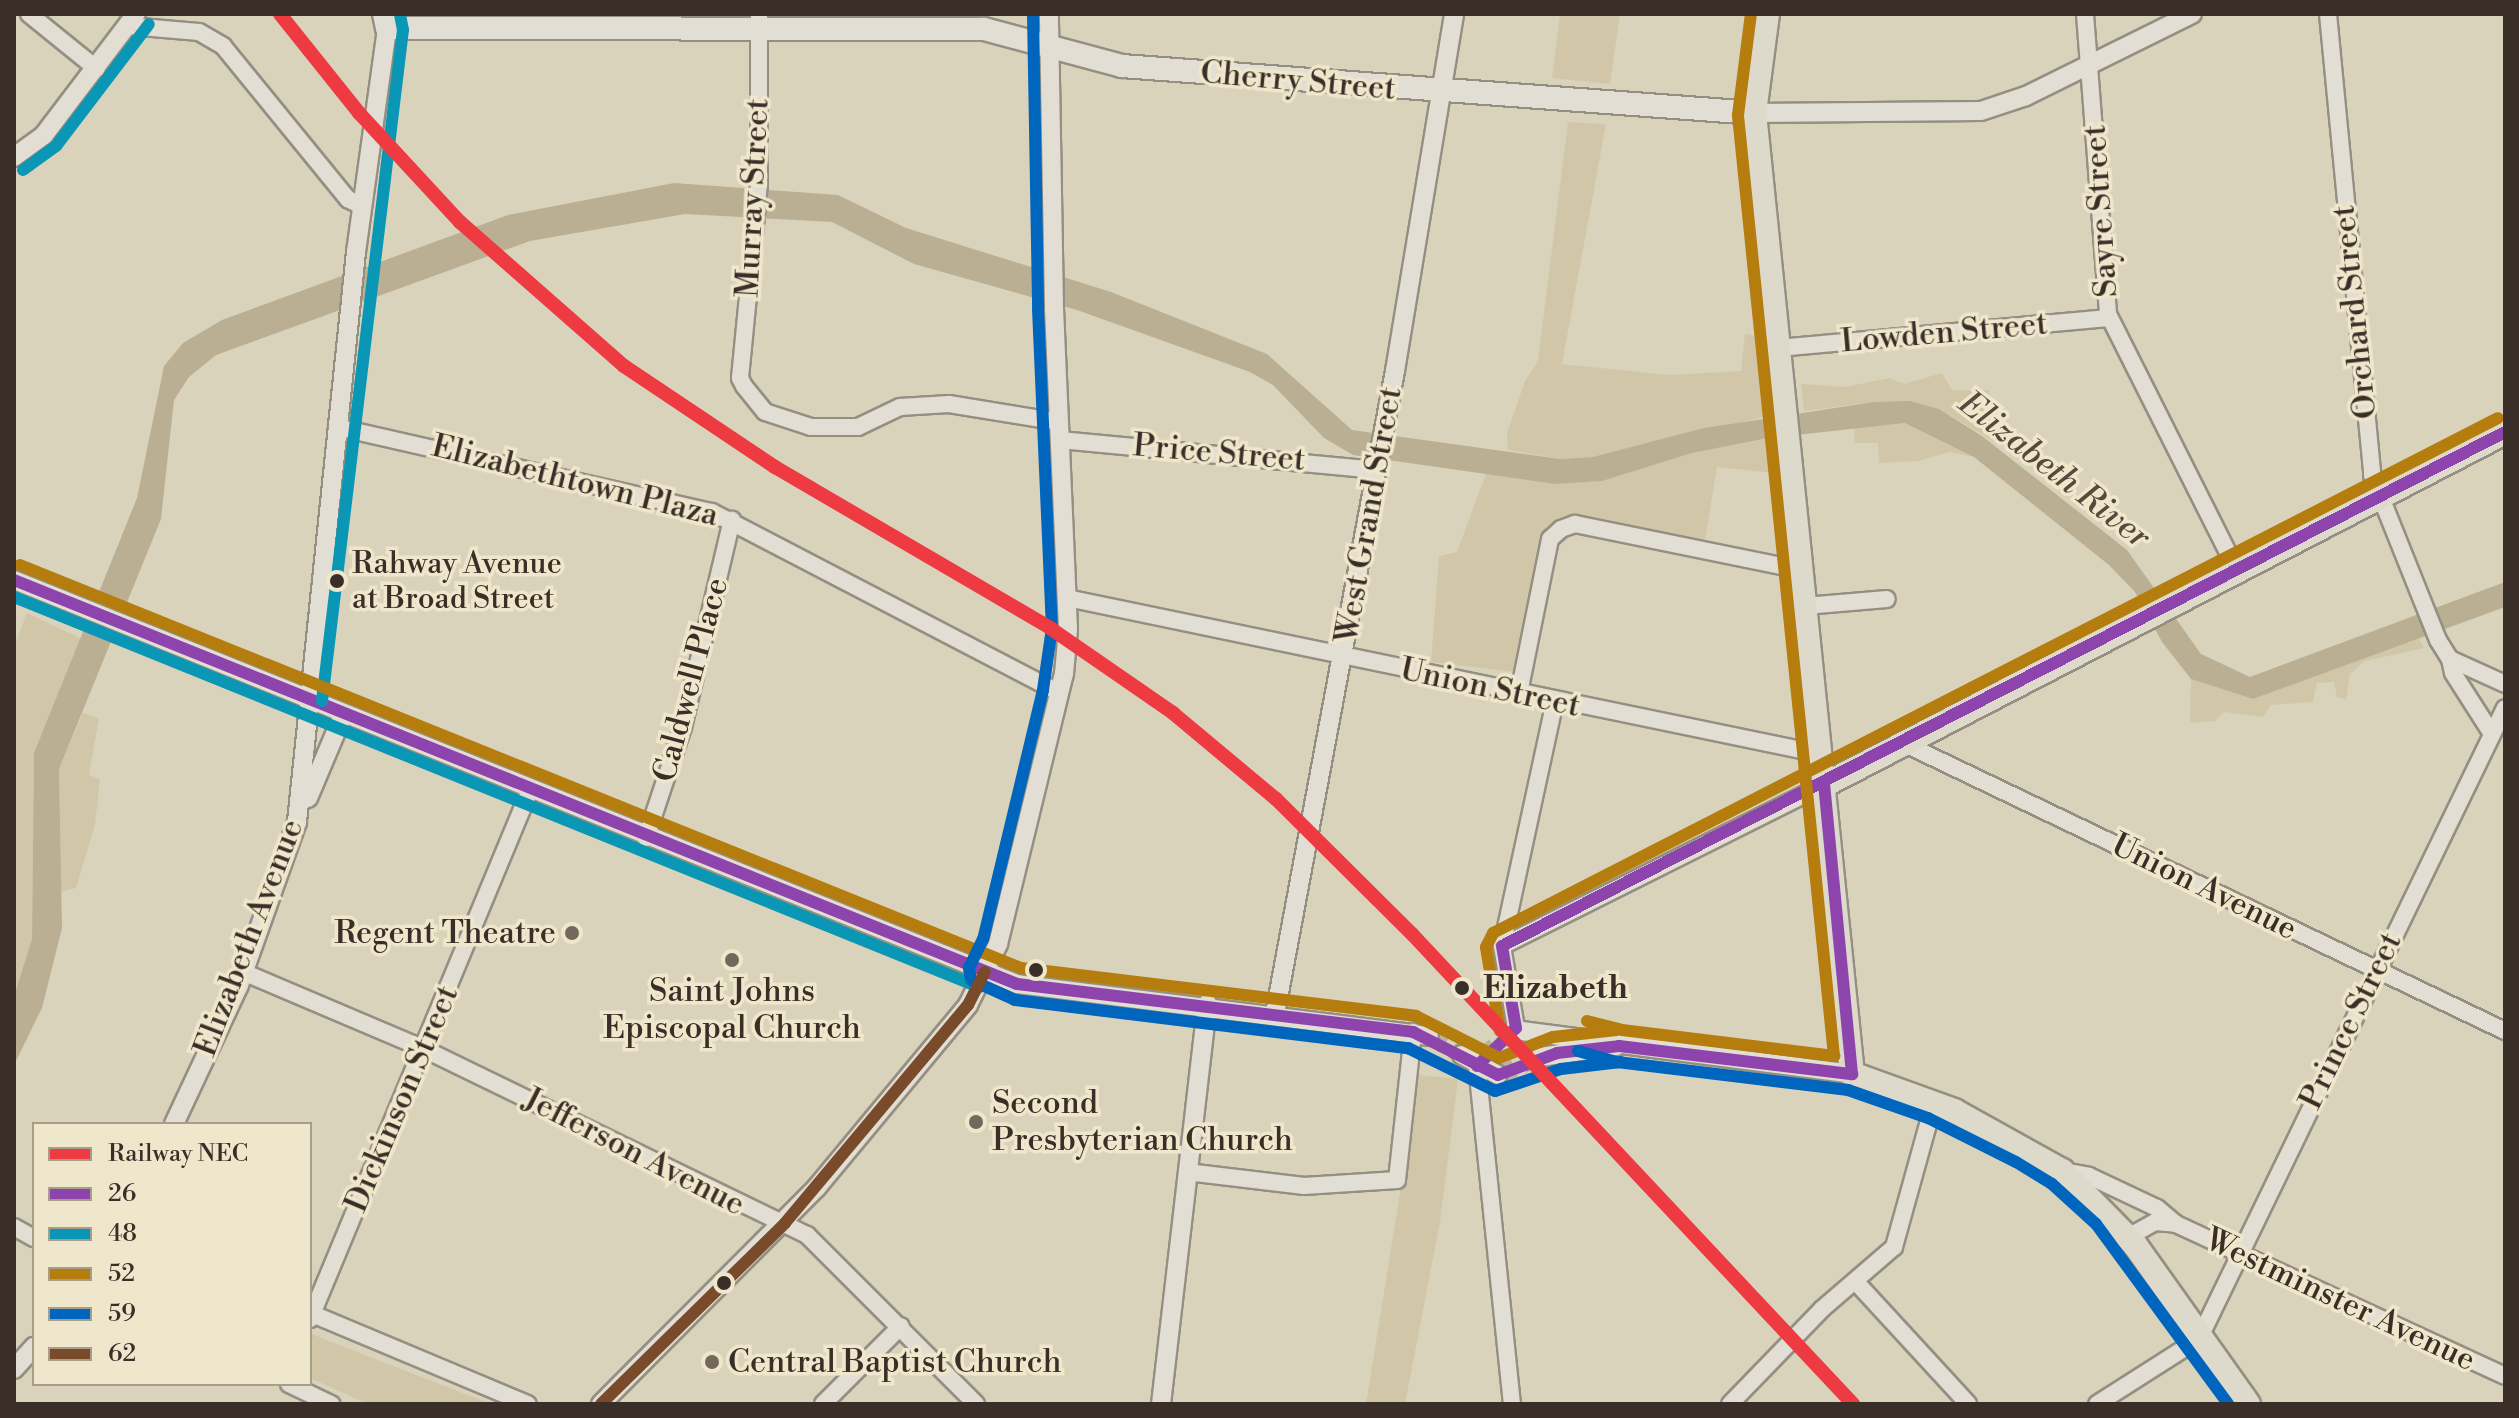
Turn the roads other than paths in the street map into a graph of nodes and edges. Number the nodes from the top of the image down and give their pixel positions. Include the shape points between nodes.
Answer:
1 (29, 14) edge
2 (1049, 14) edge
3 (1454, 14) edge
4 (1767, 14) edge
5 (2085, 14) edge
6 (2192, 14) edge
7 (2328, 14) edge
8 (132, 20) edge
9 (386, 21) edge
10 (759, 22) edge
11 (1049, 46) junction
12 (2090, 65) junction
13 (97, 69) junction
14 (1444, 93) junction
15 (1754, 113) junction
16 (15, 156) edge
17 (362, 206) junction
18 (2109, 318) junction
19 (1778, 348) junction
20 (742, 382) joint
21 (337, 427) junction
22 (1059, 431) junction
23 (2505, 432) edge
24 (1378, 464) junction
25 (2379, 496) junction
26 (732, 520) junction
27 (2236, 569) junction
28 (1802, 570) junction
29 (14, 580) edge
30 (1067, 598) junction
31 (1887, 599) dead end
32 (1805, 606) junction
33 (1343, 658) junction
34 (2450, 659) junction
35 (2505, 684) edge
36 (1059, 693) junction
37 (1519, 693) junction
38 (306, 699) junction
39 (1555, 701) junction
40 (2505, 708) edge
41 (343, 715) junction
42 (2487, 729) junction
43 (1903, 743) junction
44 (1820, 754) junction
45 (1824, 785) junction
46 (530, 790) junction
47 (297, 822) junction
48 (646, 838) junction
49 (1502, 946) junction
50 (2375, 970) junction
51 (243, 972) junction
52 (985, 972) junction
53 (1207, 1004) junction
54 (1275, 1014) junction
55 (1515, 1029) joint
56 (2505, 1031) edge
57 (1421, 1034) joint
58 (1619, 1046) junction
59 (424, 1049) junction
60 (1540, 1057) tunnel mouth
61 (1473, 1060) joint
62 (1852, 1074) junction
63 (1498, 1075) dead end
64 (1934, 1103) junction
65 (175, 1122) edge
66 (2062, 1171) junction
67 (1187, 1172) junction
68 (785, 1223) junction
69 (2176, 1224) junction
70 (14, 1227) edge
71 (32, 1237) edge
72 (2128, 1237) junction
73 (2240, 1253) junction
74 (1856, 1282) junction
75 (312, 1313) edge
76 (312, 1315) edge
77 (901, 1326) junction
78 (2200, 1336) junction
79 (32, 1349) edge
80 (14, 1369) edge
81 (2505, 1376) edge
82 (293, 1386) edge
83 (331, 1404) edge
84 (528, 1404) edge
85 (601, 1404) edge
86 (823, 1404) edge
87 (976, 1404) edge
88 (1161, 1404) edge
89 (1512, 1404) edge
90 (1730, 1404) edge
91 (1968, 1404) edge
92 (2097, 1404) edge
93 (2248, 1404) edge

1 - 13 street
2 - 11 street
3 - 14 street, West Grand Street
4 - 15 main road
5 - 12 street, Sayre Street
6 - 12 street, Cherry Street
7 - 25 street, Orchard Street via 2367,437
8 - 13 street
8 - 17 street via 199,32 223,46 348,199
9 - 10 main road, Cherry Street
9 - 17 street, Elizabeth Avenue
10 - 11 main road, Cherry Street via 984,29
10 - 20 street, Murray Street via 759,184
11 - 14 main road, Cherry Street via 1122,66
11 - 22 street
12 - 15 street, Cherry Street via 1981,111
12 - 18 street, Sayre Street
13 - 16 street via 44,135
14 - 15 main road, Cherry Street
14 - 24 street, West Grand Street
15 - 19 main road
17 - 21 street, Elizabeth Avenue
18 - 19 street, Lowden Street
18 - 27 street, Sayre Street
19 - 28 main road
20 - 22 street, Price Street via 765,412 811,427 858,427 900,407 949,404
21 - 26 street, Elizabethtown Plaza
21 - 38 street, Elizabeth Avenue
22 - 24 street, Price Street
22 - 30 street
23 - 25 main road
24 - 33 street, West Grand Street
25 - 27 main road
25 - 34 street, Orchard Street
26 - 36 street, Elizabethtown Plaza
26 - 48 street, Caldwell Place via 683,727
27 - 43 main road
28 - 32 main road
28 - 37 street via 1575,524 1550,539
29 - 38 street
30 - 33 street, Union Street
30 - 36 street
31 - 32 street
32 - 44 main road
33 - 37 street, Union Street
33 - 54 street, West Grand Street
34 - 35 street
34 - 42 street, Orchard Street
36 - 52 street via 998,944
37 - 39 street, Union Street
38 - 41 street
38 - 47 street, Elizabeth Avenue
39 - 44 street, Union Street
39 - 49 street
40 - 42 street, Prince Street
41 - 46 street
41 - 47 street
42 - 50 street, Prince Street
43 - 45 main road
43 - 50 street, Union Avenue
44 - 45 main road
45 - 49 street
45 - 62 main road
46 - 48 street
46 - 59 street, Dickinson Street
47 - 51 street, Elizabeth Avenue
48 - 52 street
49 - 55 street
50 - 56 street, Union Avenue
50 - 73 street, Prince Street
51 - 59 street, Jefferson Avenue
51 - 65 street, Elizabeth Avenue
52 - 53 street via 1017,984
52 - 68 street via 968,1005
53 - 54 street
53 - 67 street
54 - 57 street
55 - 58 street via 1594,1037
57 - 67 street via 1397,1180 1304,1186
58 - 60 street
58 - 62 street
59 - 68 street, Jefferson Avenue via 756,1214
59 - 75 street, Dickinson Street
61 - 63 street
61 - 89 street
62 - 64 main road
64 - 66 main road
64 - 74 street via 1894,1247
66 - 69 street, Westminster Avenue via 2089,1176 2157,1208
66 - 72 main road
67 - 88 street
68 - 77 street, Jefferson Avenue via 819,1244
68 - 85 street
69 - 72 street, Westminster Avenue via 2155,1222
69 - 73 street, Westminster Avenue
70 - 71 street
72 - 78 main road
73 - 78 street, Prince Street
73 - 81 street, Westminster Avenue
74 - 90 street via 1822,1309
74 - 91 street
76 - 84 street
77 - 86 street
77 - 87 street, Jefferson Avenue
78 - 92 street
78 - 93 main road
79 - 80 street
82 - 83 street

